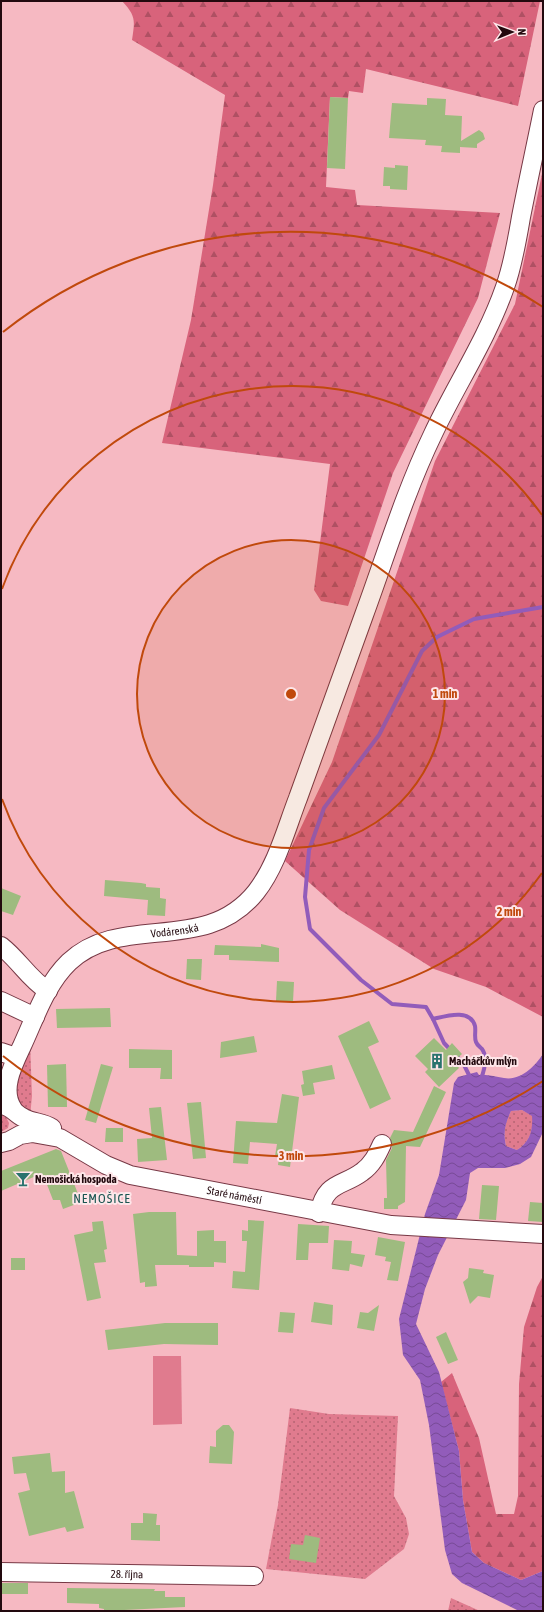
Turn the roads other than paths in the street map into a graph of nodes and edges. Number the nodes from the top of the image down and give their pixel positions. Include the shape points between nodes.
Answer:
1 (543, 110) edge
2 (1, 946) edge
3 (48, 991) junction
4 (5, 1006) edge
5 (35, 1017) junction
6 (9, 1055) edge
7 (2, 1082) edge
8 (10, 1109) edge
9 (5, 1141) edge
10 (382, 1144) dead end
11 (74, 1146) junction
12 (319, 1213) junction
13 (543, 1234) edge
14 (1, 1572) edge
15 (254, 1576) dead end

1 - 3 street, Vodárenská via 505,286 489,324 423,455 266,878 242,907 219,921 204,926 128,936 84,951 70,961
2 - 3 street via 32,980
3 - 5 street, Vodárenská
4 - 5 street
5 - 6 street, Vodárenská
6 - 7 street, Vodárenská
6 - 8 street, Vodárenská
8 - 9 street, Staré náměstí via 20,1123 18,1133
8 - 11 street, Staré náměstí via 25,1119 47,1126
9 - 11 street, Staré náměstí via 32,1133 52,1135
10 - 12 street via 374,1160 362,1172 337,1184 328,1193
11 - 12 street, Staré náměstí via 106,1165 130,1175
12 - 13 street, Staré náměstí via 401,1226
14 - 15 street, 28. října

